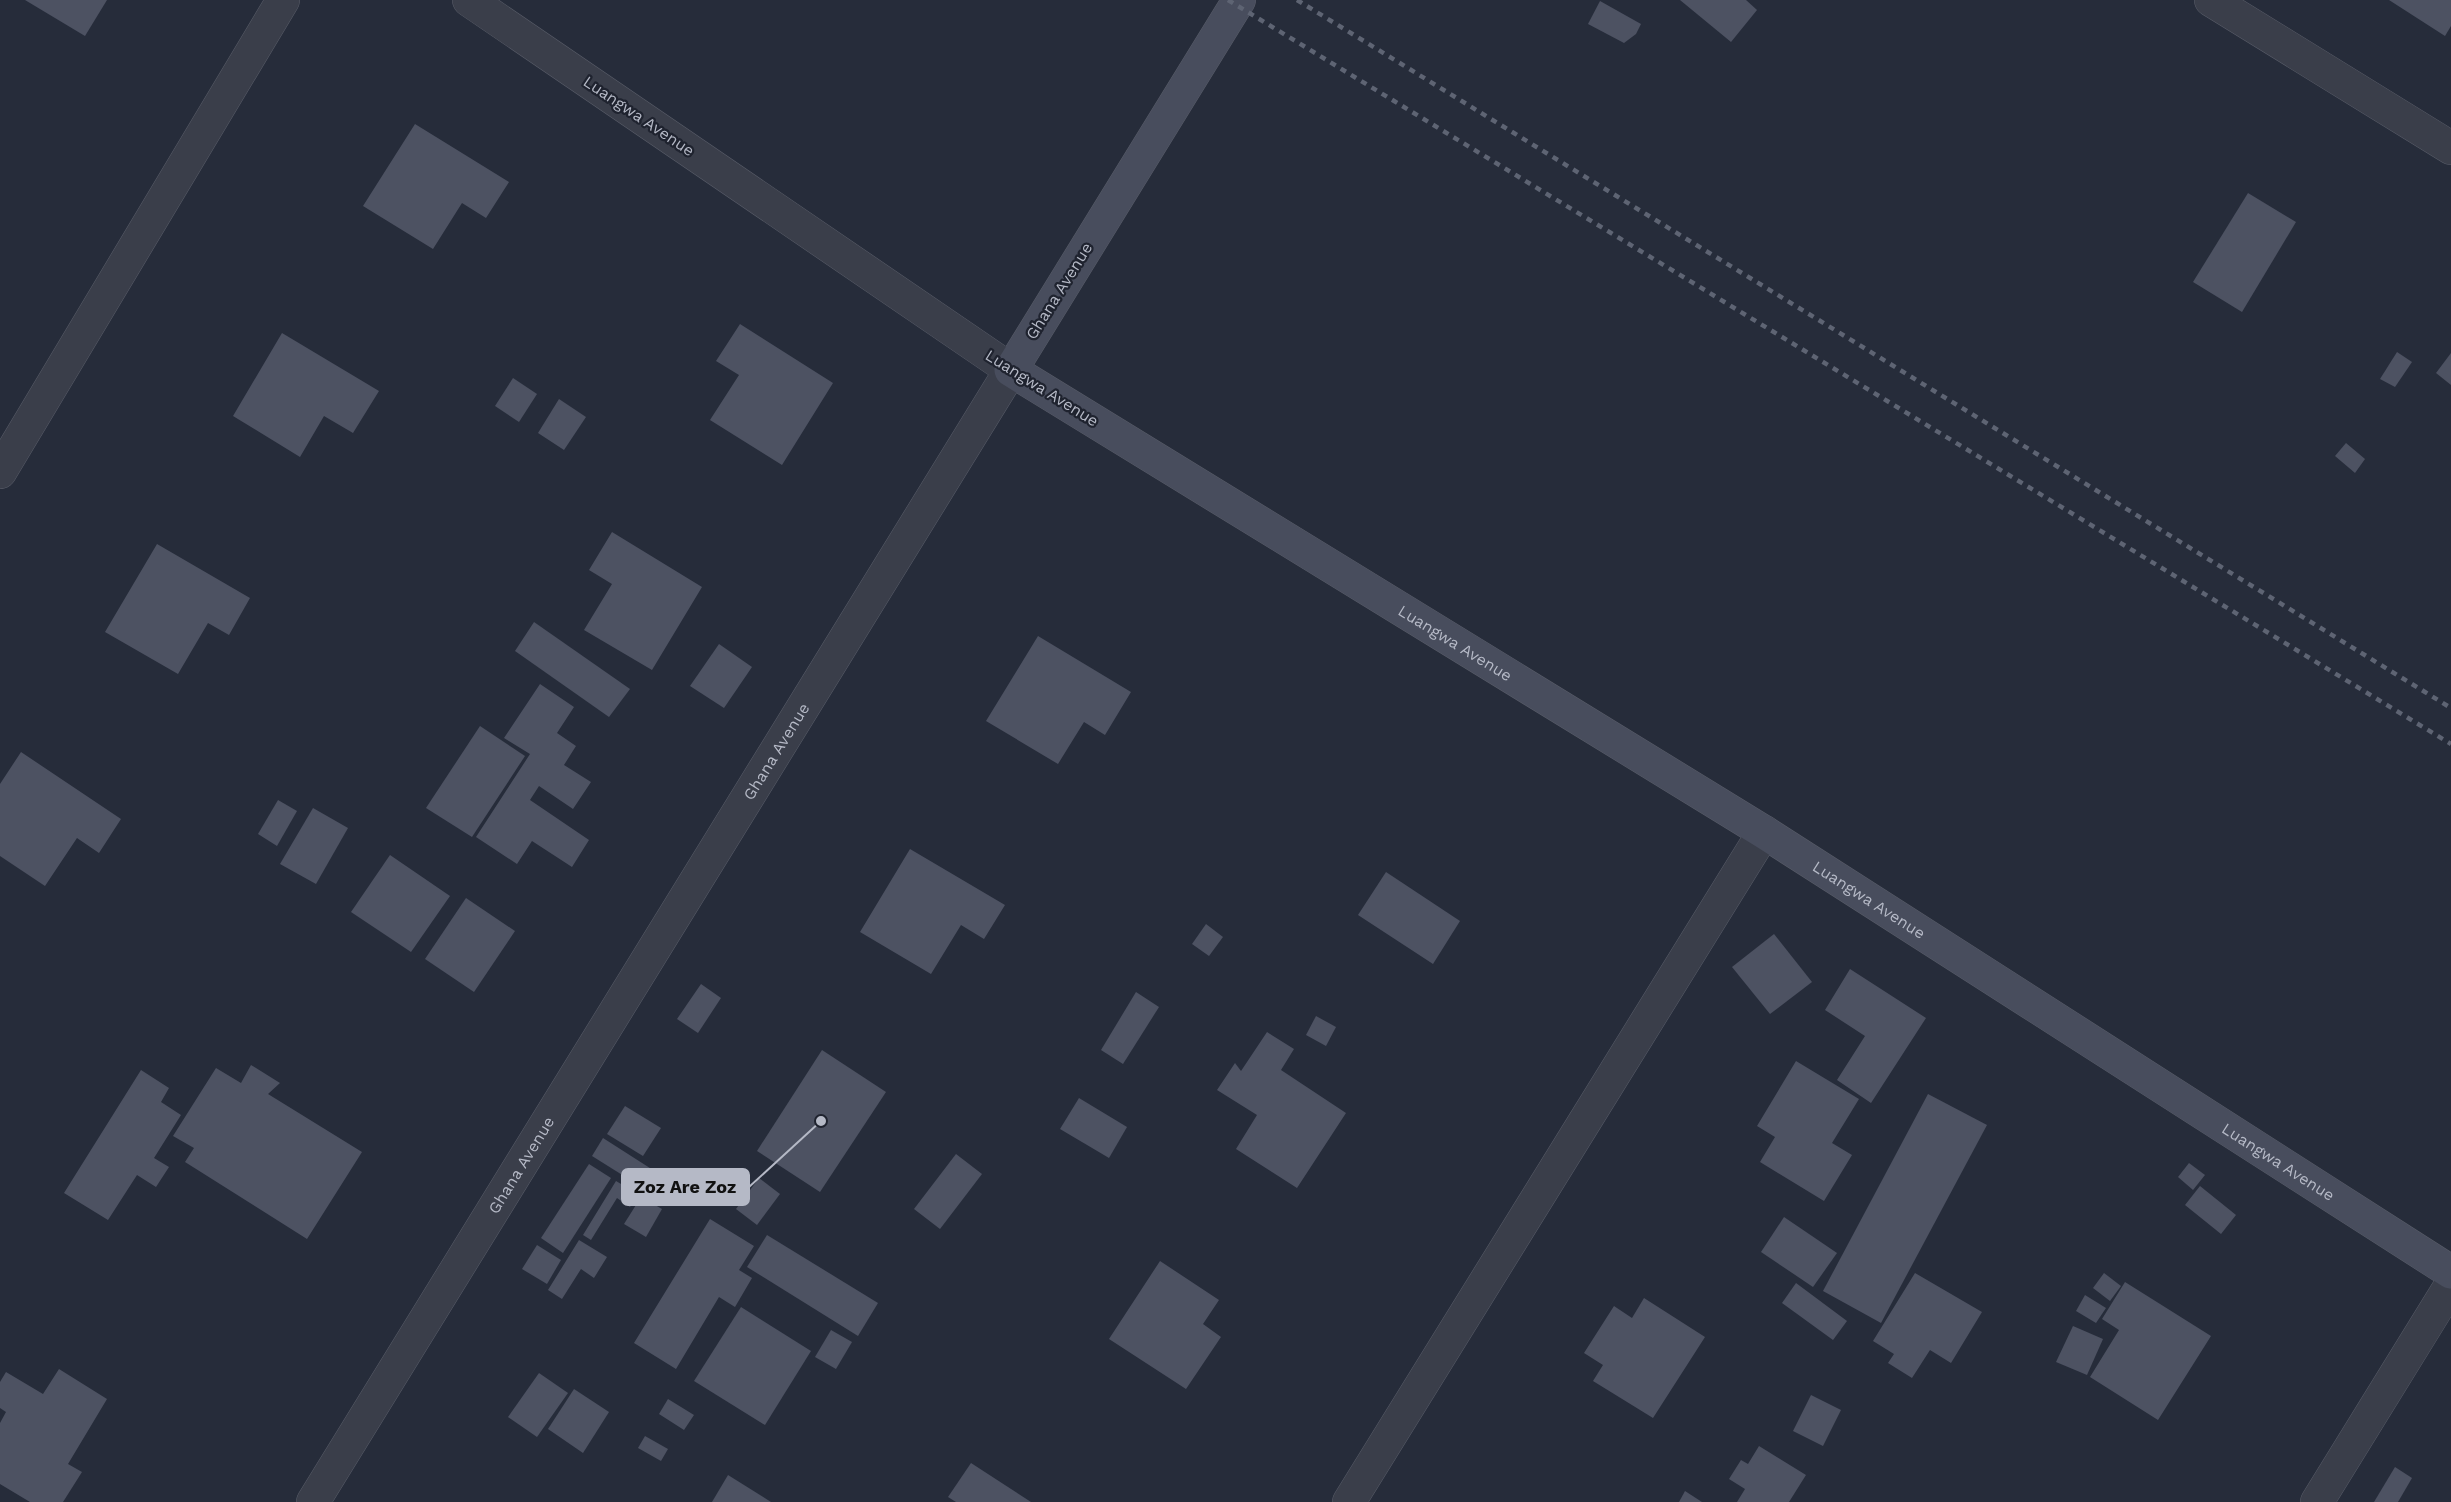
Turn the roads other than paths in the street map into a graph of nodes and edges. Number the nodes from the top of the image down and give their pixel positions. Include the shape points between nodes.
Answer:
1 (283, 0) edge
2 (469, 0) edge
3 (1239, 0) edge
4 (2211, 0) edge
5 (2451, 148) edge
6 (1011, 370) junction
7 (0, 472) edge
8 (1764, 832) junction
9 (2451, 1272) edge
10 (2451, 1285) edge
11 (314, 1502) edge
12 (1349, 1502) edge
13 (2317, 1502) edge

1 - 7 street
2 - 6 street, Luangwa Avenue
3 - 6 main road, Ghana Avenue
4 - 5 street
6 - 8 main road, Luangwa Avenue
6 - 11 street, Ghana Avenue
8 - 9 main road, Luangwa Avenue
8 - 12 street
10 - 13 street

